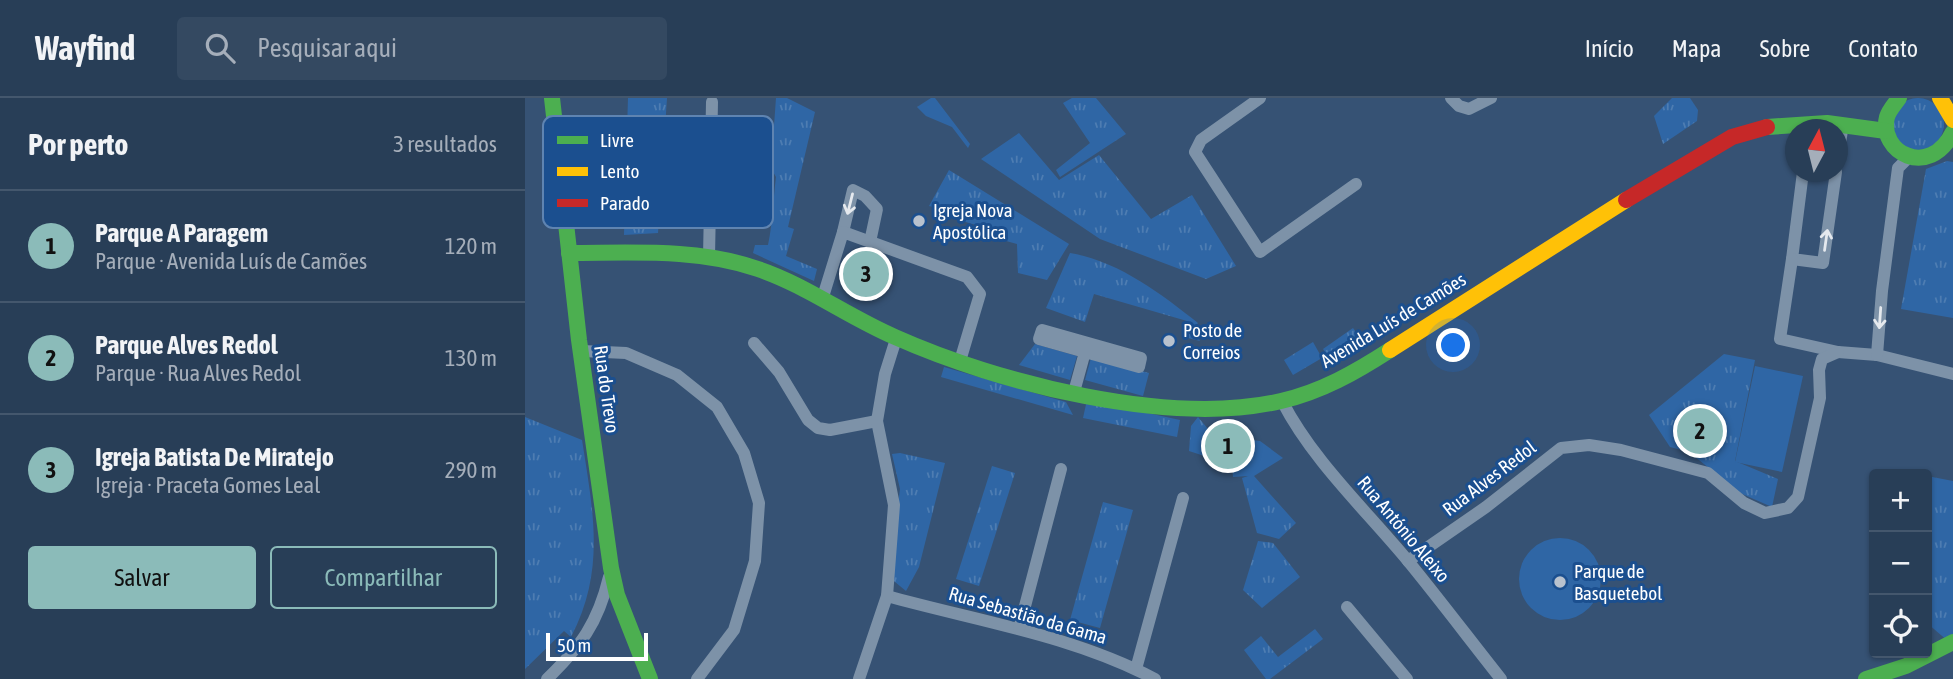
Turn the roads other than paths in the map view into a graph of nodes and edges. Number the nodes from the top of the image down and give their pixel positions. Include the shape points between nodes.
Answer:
1 (552, 98) edge
2 (1260, 98) edge
3 (1451, 98) edge
4 (1492, 98) edge
5 (1940, 98) edge
6 (1895, 100) edge
7 (712, 102) dead end
8 (554, 116) edge
9 (712, 116) edge
10 (1953, 120) edge
11 (1785, 125) edge
12 (1848, 125) edge
13 (1886, 131) junction
14 (1952, 138) edge
15 (1909, 157) junction
16 (1802, 182) edge
17 (1835, 182) edge
18 (1356, 184) dead end
19 (566, 228) edge
20 (710, 228) edge
21 (843, 232) junction
22 (870, 242) junction
23 (569, 253) junction
24 (709, 257) junction
25 (1793, 258) junction
26 (823, 300) junction
27 (896, 340) junction
28 (754, 343) dead end
29 (582, 351) junction
30 (1085, 352) junction
31 (1838, 352) junction
32 (1877, 355) junction
33 (960, 361) junction
34 (1953, 374) edge
35 (1075, 392) junction
36 (1282, 401) junction
37 (877, 421) junction
38 (1061, 469) dead end
39 (1183, 498) dead end
40 (1408, 561) junction
41 (611, 568) junction
42 (887, 596) junction
43 (1347, 607) dead end
44 (1019, 629) junction
45 (1953, 642) edge
46 (1136, 669) junction
47 (547, 679) edge
48 (649, 679) edge
49 (697, 679) edge
50 (859, 679) edge
51 (1155, 679) edge
52 (1407, 679) edge
53 (1501, 679) edge
54 (1866, 679) edge

1 - 8 street, Rua do Trevo
2 - 18 street via 1201,140 1195,152 1260,252
3 - 4 street via 1469,109
5 - 10 street
6 - 13 street via 1886,117
7 - 9 street
11 - 36 street, Avenida Luís de Camões via 1763,125 1732,137 1372,361
12 - 13 street, Avenida Luís de Camões
13 - 15 street via 1894,147
14 - 15 street via 1932,156
15 -> 32 street via 1898,168
16 - 25 street
25 -> 17 street via 1823,263
19 - 23 street, Rua do Trevo
20 - 24 street
21 - 22 street
22 -> 21 street via 877,209 853,190
21 - 26 street
22 - 33 street via 967,276 974,285 980,294
23 - 24 street, Avenida Luís de Camões
23 - 29 street, Rua do Trevo
24 - 26 street, Avenida Luís de Camões via 779,277
25 - 31 street via 1780,339
26 - 27 street, Avenida Luís de Camões
27 - 33 street, Avenida Luís de Camões
27 - 37 street
28 - 37 street via 818,428
29 - 41 street, Rua do Trevo
29 - 49 street via 626,353 677,375 717,407 744,453 759,503 755,561 734,630
30 - 30 street via 1139,367 1141,358 1042,330 1039,339
30 - 35 street
31 - 32 street
31 - 40 street, Rua Alves Redol via 1822,359 1820,398 1798,497 1788,508 1765,513 1744,503 1708,473 1662,459 1589,445 1561,447
32 - 34 street
33 - 35 street, Avenida Luís de Camões
35 - 36 street, Avenida Luís de Camões via 1148,405 1206,408
36 - 40 street, Rua António Aleixo via 1313,450
37 - 42 street via 894,505
38 - 44 street
39 - 46 street
40 - 53 street, Rua António Aleixo
41 - 47 street via 592,625 579,648
41 - 48 street, Rua do Trevo
42 - 44 street, Rua Sebastião da Gama
42 - 50 street
43 - 52 street
44 - 46 street, Rua Sebastião da Gama
45 - 54 street via 1906,666
46 - 51 street, Rua Sebastião da Gama

